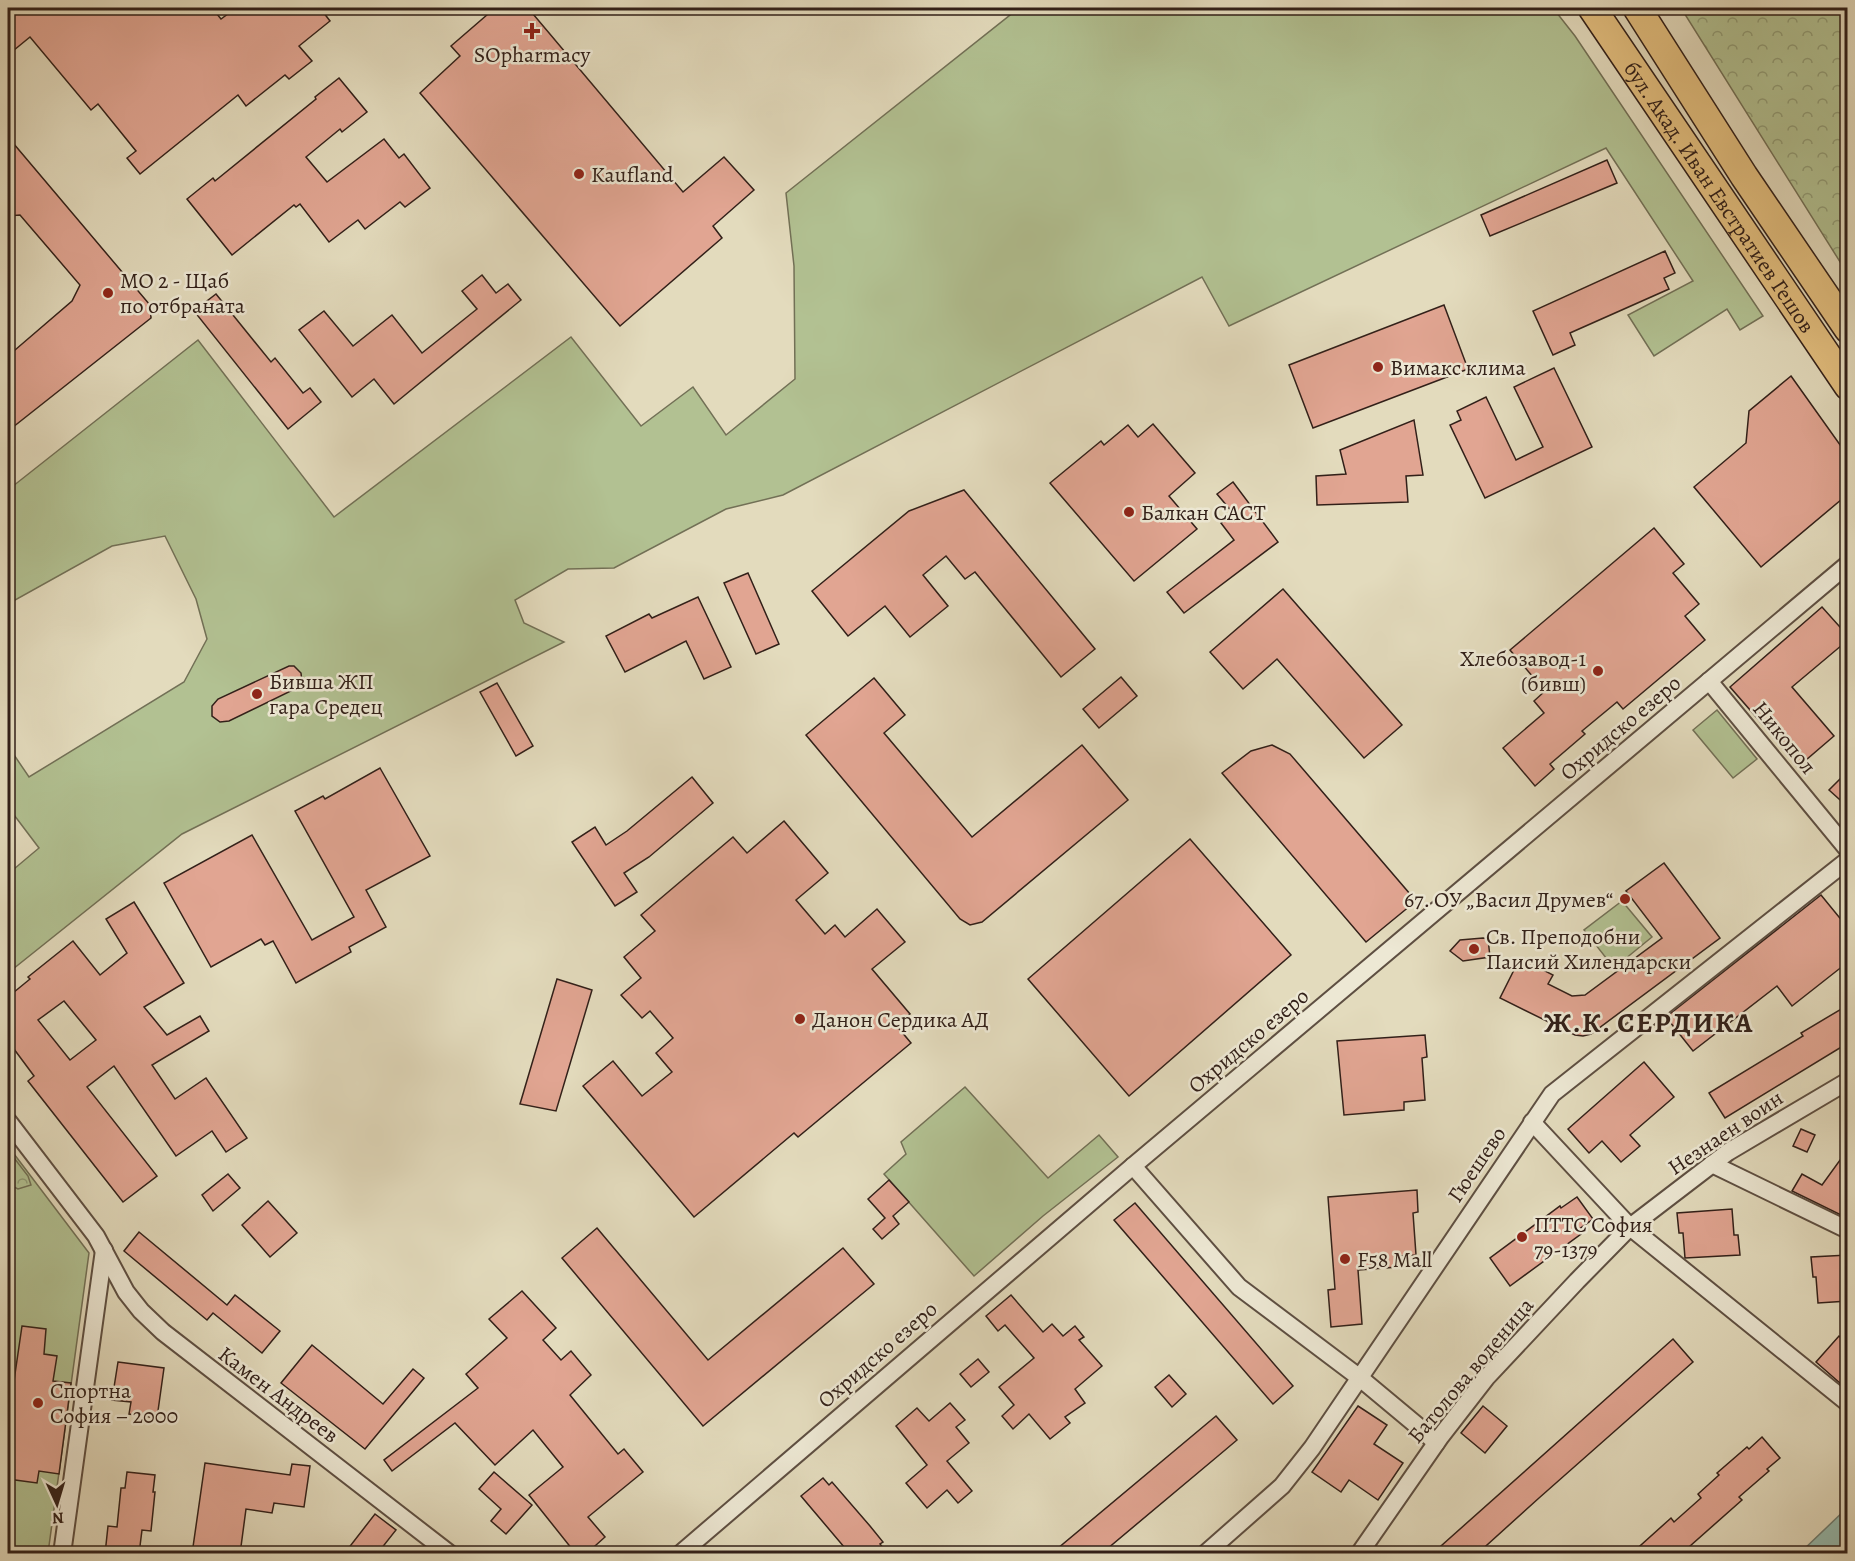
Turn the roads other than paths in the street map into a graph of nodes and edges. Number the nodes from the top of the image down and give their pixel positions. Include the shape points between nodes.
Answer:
1 (1592, 8) edge
2 (1637, 8) edge
3 (1848, 330) edge
4 (1848, 386) edge
5 (1848, 564) edge
6 (1709, 681) junction
7 (1848, 850) edge
8 (1848, 860) edge
9 (1848, 1081) edge
10 (8, 1121) edge
11 (1532, 1122) junction
12 (1712, 1164) junction
13 (1133, 1166) junction
14 (1630, 1227) junction
15 (1848, 1230) edge
16 (104, 1249) junction
17 (1360, 1378) junction
18 (1848, 1403) edge
19 (1436, 1443) junction
20 (62, 1554) edge
21 (450, 1554) edge
22 (680, 1554) edge
23 (1205, 1554) edge
24 (1359, 1554) edge

1 - 4 main road, бул. Акад. Иван Евстратиев Гешов
2 - 3 main road, бул. Акад. Иван Евстратиев Гешов
5 - 6 street, Охридско езеро
6 - 7 street, Никопол
6 - 13 street, Охридско езеро
8 - 11 street, Гюешево via 1563,1084
9 - 12 street, Незнаен воин
10 - 16 street, Камен Андреев
11 - 14 street
11 - 17 street, Гюешево
12 - 14 street, Незнаен воин
12 - 15 street
13 - 17 street via 1239,1287
13 - 22 street, Охридско езеро
14 - 18 street
14 - 19 street, Батолова воденица via 1486,1378
16 - 20 street
16 - 21 street, Камен Андреев via 126,1292 163,1332
17 - 19 street
17 - 23 street, Гюешево via 1282,1486
19 - 24 street, Батолова воденица

